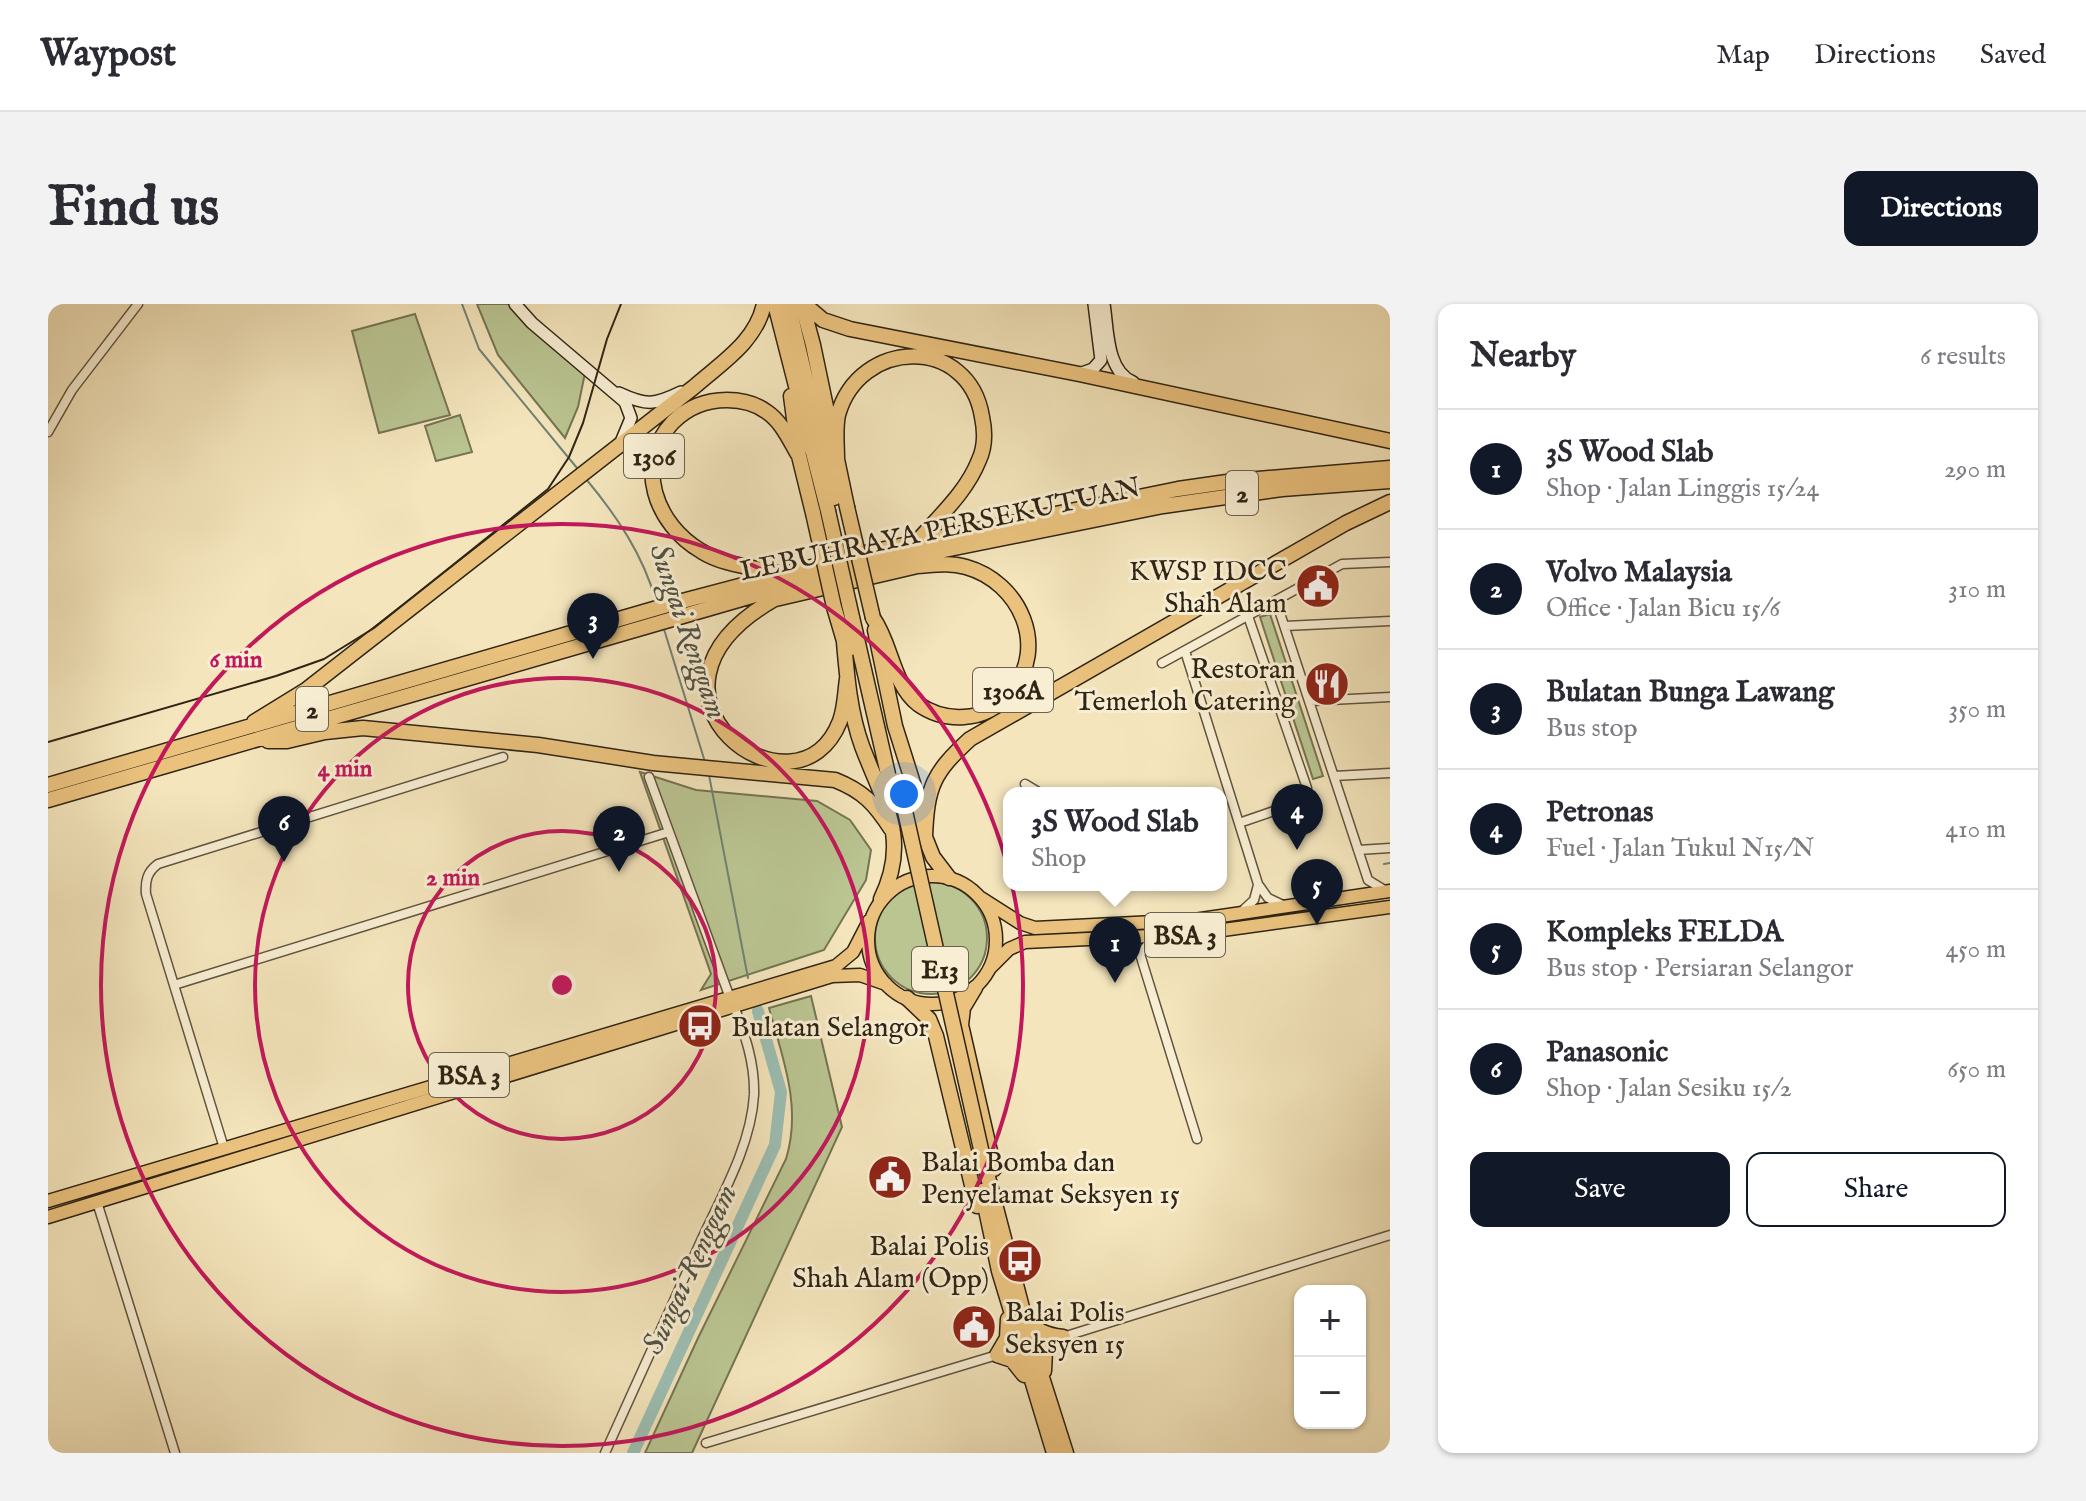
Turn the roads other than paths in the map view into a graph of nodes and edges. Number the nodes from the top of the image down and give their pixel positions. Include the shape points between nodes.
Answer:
1 (138, 304) edge
2 (516, 304) edge
3 (764, 304) edge
4 (775, 304) edge
5 (788, 304) edge
6 (803, 304) edge
7 (1094, 304) edge
8 (1104, 304) edge
9 (785, 340) junction
10 (1100, 363) junction
11 (1115, 365) junction
12 (1079, 374) junction
13 (694, 387) junction
14 (611, 390) junction
15 (1157, 391) junction
16 (48, 432) edge
17 (1390, 441) edge
18 (621, 443) junction
19 (799, 456) junction
20 (837, 459) junction
21 (1390, 468) edge
22 (1390, 481) edge
23 (1390, 502) edge
24 (831, 510) junction
25 (916, 543) junction
26 (965, 545) junction
27 (1390, 562) edge
28 (917, 566) junction
29 (782, 574) junction
30 (773, 600) junction
31 (1276, 601) junction
32 (847, 604) junction
33 (672, 611) junction
34 (692, 613) junction
35 (1248, 616) junction
36 (873, 618) junction
37 (1390, 621) edge
38 (1285, 626) junction
39 (844, 642) junction
40 (1185, 651) junction
41 (1162, 663) dead end
42 (847, 679) junction
43 (1390, 697) edge
44 (1310, 701) junction
45 (875, 717) junction
46 (895, 726) junction
47 (248, 734) junction
48 (503, 757) dead end
49 (893, 757) junction
50 (1390, 773) edge
51 (1334, 776) junction
52 (649, 777) dead end
53 (894, 781) junction
54 (1025, 784) dead end
55 (48, 785) edge
56 (1030, 787) edge
57 (1223, 787) edge
58 (1227, 799) edge
59 (48, 800) edge
60 (1239, 823) junction
61 (891, 829) junction
62 (669, 832) junction
63 (925, 837) junction
64 (1390, 848) edge
65 (1358, 850) junction
66 (949, 878) junction
67 (1368, 880) junction
68 (1258, 884) junction
69 (1388, 892) edge
70 (1353, 896) junction
71 (981, 898) junction
72 (881, 899) junction
73 (1283, 905) junction
74 (1390, 907) edge
75 (1241, 912) junction
76 (869, 921) junction
77 (1163, 936) junction
78 (1112, 938) junction
79 (1140, 954) junction
80 (989, 969) junction
81 (886, 984) junction
82 (174, 985) junction
83 (975, 988) junction
84 (907, 998) junction
85 (732, 1002) junction
86 (1197, 1139) dead end
87 (224, 1148) junction
88 (48, 1201) edge
89 (97, 1202) junction
90 (48, 1217) edge
91 (1390, 1235) edge
92 (1005, 1266) junction
93 (1015, 1303) junction
94 (1063, 1337) junction
95 (997, 1355) junction
96 (1041, 1393) junction
97 (706, 1443) dead end
98 (175, 1453) edge
99 (605, 1453) edge
100 (1054, 1453) edge
101 (1066, 1453) edge

1 - 16 street via 72,390
2 - 14 main road
3 - 13 highway via 750,338
4 - 9 highway
5 - 24 highway
6 - 12 highway via 836,326
6 - 20 highway
7 - 10 main road
8 - 11 main road
9 - 19 highway
9 - 24 highway
10 - 11 main road via 1106,373
10 - 12 main road
11 - 15 main road via 1127,380
12 - 15 highway
13 - 14 main road via 657,403
13 - 18 highway
14 - 18 main road via 630,411
15 - 17 highway
18 - 47 highway via 306,690 262,715
19 - 24 highway
19 - 29 highway, 1306 via 770,413 735,400 702,403 681,414 665,431 654,456 659,506 683,539 724,562
20 - 24 highway
20 - 25 highway via 838,417 849,390 869,370 889,359 924,356 960,374 982,413 981,456 957,498
21 - 25 highway, LEBUHRAYA PERSEKUTUAN / 2 via 1192,487
22 - 26 highway, LEBUHRAYA PERSEKUTUAN / 2 via 1227,495
23 - 63 highway via 970,739 934,781
24 - 32 highway, E13
24 - 32 highway, bridge
24 - 36 highway, bridge
25 - 29 highway, LEBUHRAYA PERSEKUTUAN / 2
26 - 28 highway via 941,560
26 - 34 highway, LEBUHRAYA PERSEKUTUAN / 2 via 835,572
27 - 31 street via 1342,564
28 - 30 highway
28 - 36 highway, 1306A via 968,567 1011,596 1023,615 1030,649 1024,673 1005,700 974,717 933,713 905,691
29 - 33 highway, LEBUHRAYA PERSEKUTUAN / 2
30 - 34 highway via 720,613
30 - 42 highway via 730,630 710,670 709,702 731,741 770,761 814,753 840,723
31 - 35 street
31 - 38 street
32 - 39 highway
32 - 45 highway, E13
32 - 49 highway, E13
33 - 34 highway, LEBUHRAYA PERSEKUTUAN / 2
33 - 47 highway, LEBUHRAYA PERSEKUTUAN / 2
35 - 40 street
35 - 60 street via 1307,788 1303,801
36 - 46 highway
37 - 38 street
38 - 44 street
39 - 42 highway
39 - 45 highway via 862,700
40 - 41 street
40 - 57 street
42 - 61 highway
43 - 44 street
44 - 51 street
45 - 53 highway, E13
46 - 49 highway
46 - 63 highway
47 - 55 highway, LEBUHRAYA PERSEKUTUAN / 2
47 - 59 highway, LEBUHRAYA PERSEKUTUAN / 2
47 - 61 highway via 287,741 363,728 835,780 868,797
48 - 82 street via 158,864 147,875 146,894
49 - 53 highway, E13
50 - 51 street
51 - 65 street
52 - 62 street
53 - 92 highway, E13
54 - 56 street
58 - 60 street
60 - 68 street
61 - 72 highway via 892,876
62 - 82 street
62 - 85 street
63 - 66 highway
64 - 65 street
65 - 67 street
66 - 71 main road
66 - 72 main road via 924,876 900,883
67 - 69 street
67 - 70 street
68 - 73 street via 1268,898
68 - 75 street via 1254,900
69 - 70 main road, BSA 3
70 - 73 main road, BSA 3
71 - 75 main road, BSA 3 via 1035,928 1166,923
71 - 80 main road via 995,927
72 - 76 main road
73 - 75 main road, BSA 3
74 - 77 main road, BSA 3
76 - 81 main road via 871,953
76 - 85 main road, BSA 3 via 844,962
77 - 78 main road, BSA 3
77 - 79 street
78 - 79 street
78 - 80 main road, BSA 3 via 1016,944
79 - 86 street
80 - 83 main road
81 - 84 main road
81 - 85 main road, BSA 3 via 860,975 832,976
82 - 87 street
83 - 84 main road via 938,1003
83 - 92 highway via 963,1008 961,1025 996,1178
84 - 92 highway via 929,1019 936,1036 974,1196
85 - 87 main road, BSA 3
85 - 89 main road, BSA 3
85 - 99 street via 750,1049 754,1081 744,1140
87 - 88 main road, BSA 3
89 - 90 main road, BSA 3
89 - 98 street
91 - 94 street
92 - 93 highway, E13
93 - 94 highway via 1041,1332
93 - 95 highway
93 - 96 highway, E13
94 - 96 highway via 1045,1350
95 - 96 highway via 1012,1360
95 - 97 street
96 - 100 highway, E13
96 - 101 highway, E13

